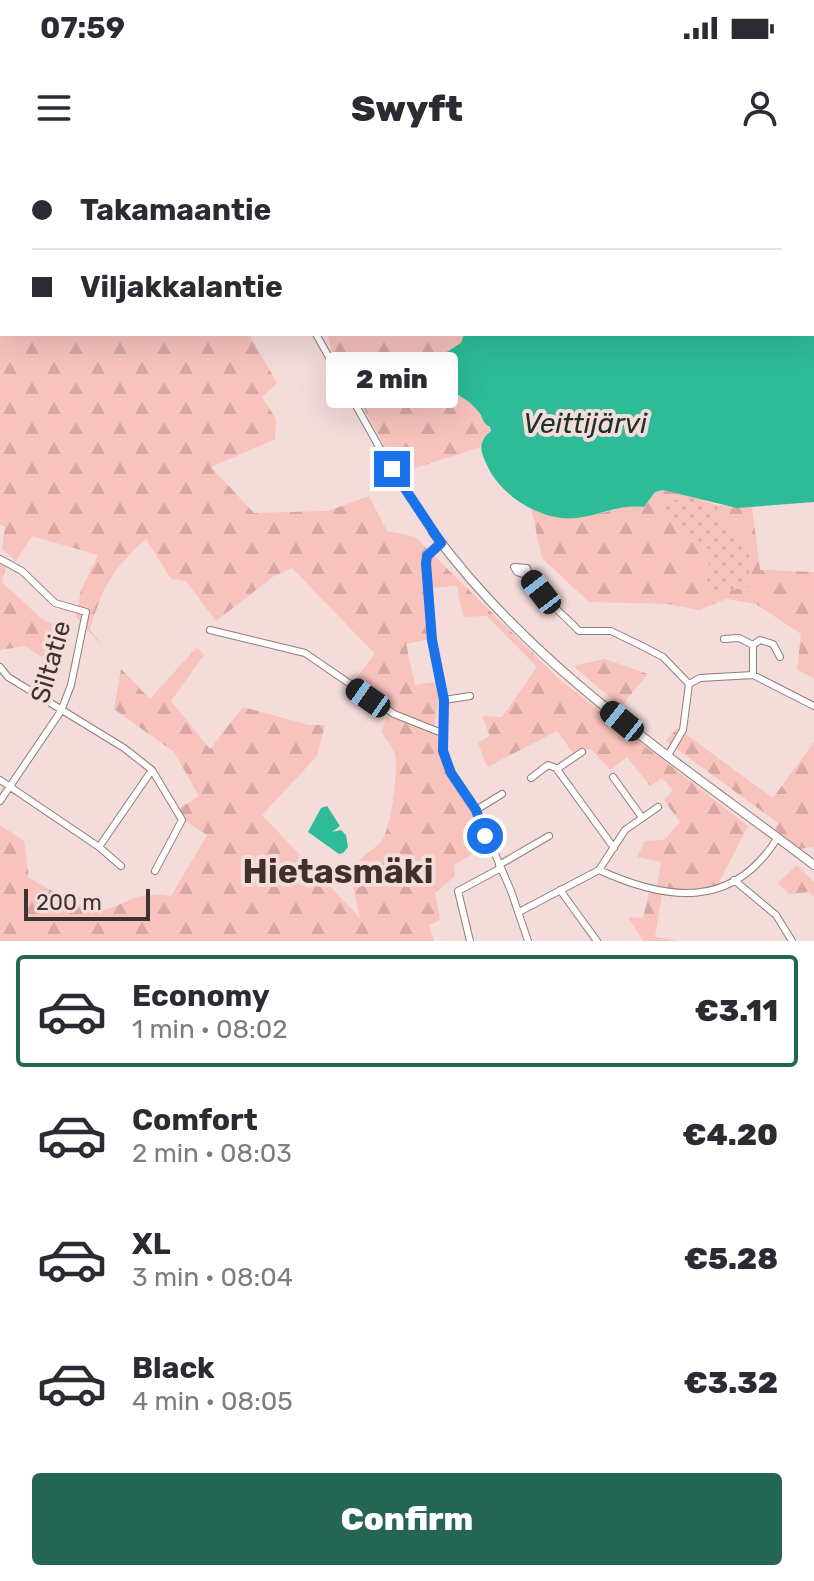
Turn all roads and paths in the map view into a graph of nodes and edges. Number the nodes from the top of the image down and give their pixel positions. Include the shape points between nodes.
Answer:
1 (317, 336) edge
2 (433, 532) joint
3 (441, 543) junction
4 (0, 559) edge
5 (529, 576) dead end
6 (210, 630) dead end
7 (724, 639) dead end
8 (753, 645) junction
9 (780, 657) dead end
10 (0, 667) edge
11 (753, 675) junction
12 (689, 684) junction
13 (470, 696) dead end
14 (444, 700) junction
15 (814, 706) edge
16 (61, 711) junction
17 (442, 733) junction
18 (582, 752) dead end
19 (667, 757) junction
20 (557, 769) junction
21 (152, 770) junction
22 (613, 777) dead end
23 (531, 778) dead end
24 (0, 780) edge
25 (9, 787) junction
26 (502, 794) dead end
27 (0, 801) edge
28 (658, 807) dead end
29 (476, 810) junction
30 (641, 816) junction
31 (549, 836) dead end
32 (778, 837) junction
33 (99, 847) junction
34 (614, 848) junction
35 (814, 865) edge
36 (121, 866) dead end
37 (500, 867) junction
38 (599, 870) junction
39 (155, 871) dead end
40 (734, 880) junction
41 (560, 890) junction
42 (519, 912) junction
43 (470, 941) edge
44 (528, 941) edge
45 (597, 941) edge
46 (792, 941) edge

1 - 2 street
2 - 3 main road
3 - 14 street via 426,563 432,640
3 - 19 main road via 539,650
4 - 16 street, Siltatie via 22,571 55,603 86,612
5 - 12 street via 579,631 611,631 663,657
6 - 17 street via 305,653 394,714
7 - 8 street via 739,638
8 - 9 street via 760,640 773,644
8 - 11 street
10 - 16 street
11 - 12 street via 700,678
11 - 15 street
12 - 19 street via 683,730
13 - 14 street
14 - 17 street
16 - 21 street
16 - 25 street, Siltatie
17 - 29 street via 451,773
18 - 20 street
19 - 32 main road
20 - 23 street via 548,765
20 - 34 street
21 - 33 street
21 - 39 street via 182,820
22 - 30 street
24 - 25 street
25 - 27 street, Siltatie
25 - 33 street
26 - 29 street
28 - 30 street
29 - 37 street
30 - 34 street
31 - 37 street
32 - 35 main road
32 - 40 street via 761,861
33 - 36 street
34 - 38 street
37 - 42 street
37 - 43 street via 458,891
38 - 40 street via 679,893 709,894
38 - 41 street
40 - 46 street via 776,915
41 - 42 street
41 - 45 street
42 - 44 street

